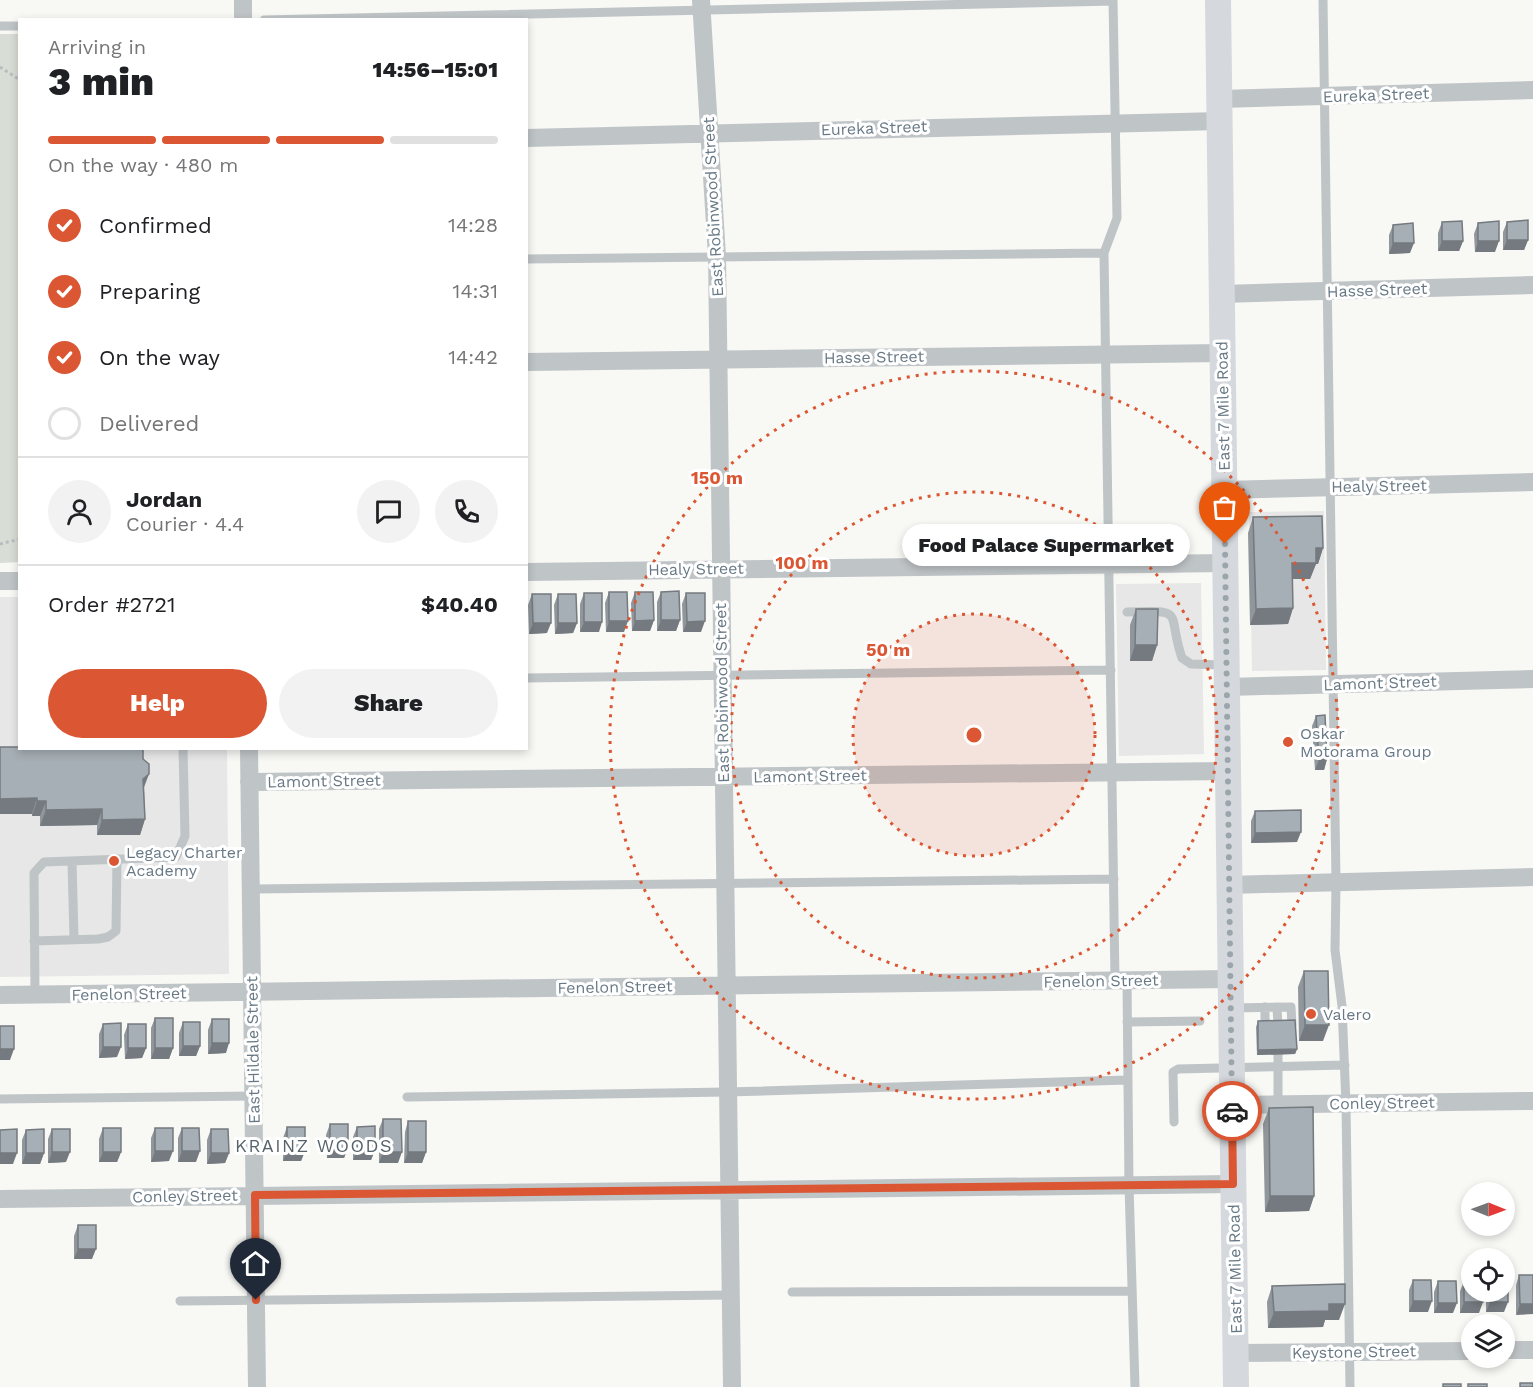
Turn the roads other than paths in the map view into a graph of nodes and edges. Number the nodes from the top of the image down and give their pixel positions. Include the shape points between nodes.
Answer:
1 (243, 0) edge
2 (1218, 0) edge
3 (1323, 0) edge
4 (1332, 0) edge
5 (1113, 1) edge
6 (701, 5) edge
7 (243, 18) edge
8 (322, 18) edge
9 (0, 26) edge
10 (18, 26) edge
11 (1533, 90) edge
12 (1325, 96) junction
13 (1220, 110) junction
14 (1116, 122) junction
15 (710, 133) junction
16 (528, 138) edge
17 (1104, 252) junction
18 (717, 256) junction
19 (528, 259) edge
20 (1533, 285) edge
21 (1329, 291) junction
22 (1222, 294) junction
23 (1222, 353) junction
24 (1107, 354) junction
25 (718, 359) junction
26 (528, 362) edge
27 (1533, 482) edge
28 (1330, 487) junction
29 (1224, 490) junction
30 (1225, 563) junction
31 (1111, 564) junction
32 (721, 568) junction
33 (528, 572) edge
34 (0, 581) edge
35 (18, 581) edge
36 (1127, 612) dead end
37 (1111, 670) junction
38 (722, 676) junction
39 (1226, 676) junction
40 (528, 678) edge
41 (1533, 679) edge
42 (1333, 685) junction
43 (183, 750) edge
44 (249, 750) edge
45 (1228, 771) junction
46 (1112, 772) junction
47 (723, 777) junction
48 (249, 782) junction
49 (117, 859) junction
50 (72, 861) junction
51 (1533, 877) edge
52 (1114, 879) junction
53 (1336, 882) junction
54 (724, 884) junction
55 (1229, 885) junction
56 (251, 889) junction
57 (74, 939) junction
58 (34, 941) junction
59 (1230, 979) junction
60 (1121, 981) junction
61 (726, 986) junction
62 (252, 992) junction
63 (0, 995) edge
64 (34, 995) junction
65 (1265, 1007) junction
66 (1277, 1007) junction
67 (1230, 1008) junction
68 (1200, 1021) dead end
69 (1127, 1022) junction
70 (1292, 1025) edge
71 (1265, 1026) edge
72 (1278, 1026) edge
73 (1278, 1054) edge
74 (1292, 1054) edge
75 (1266, 1055) edge
76 (1345, 1065) junction
77 (1278, 1066) junction
78 (1292, 1066) junction
79 (1231, 1067) junction
80 (1266, 1067) junction
81 (1128, 1080) junction
82 (727, 1092) junction
83 (254, 1096) junction
84 (407, 1097) dead end
85 (0, 1099) edge
86 (1533, 1101) edge
87 (1278, 1104) junction
88 (1346, 1104) junction
89 (1232, 1105) junction
90 (1174, 1122) dead end
91 (1233, 1184) junction
92 (1129, 1185) junction
93 (729, 1190) junction
94 (255, 1195) junction
95 (0, 1199) edge
96 (1132, 1291) junction
97 (792, 1292) dead end
98 (730, 1295) junction
99 (256, 1300) junction
100 (180, 1301) dead end
101 (1515, 1350) edge
102 (1533, 1350) edge
103 (1461, 1351) edge
104 (1349, 1352) junction
105 (1236, 1353) junction
106 (257, 1387) edge
107 (732, 1387) edge
108 (1135, 1387) edge
109 (1236, 1387) edge
110 (1350, 1387) edge

1 - 7 street
2 - 13 street, East 7 Mile Road
3 - 4 lane
3 - 12 lane
5 - 6 lane
5 - 14 lane
6 - 8 lane
6 - 15 street, East Robinwood Street
9 - 10 lane
11 - 12 street, Eureka Street
12 - 13 street, Eureka Street
12 - 21 lane
13 - 14 street, Eureka Street
13 - 22 street, East 7 Mile Road
14 - 15 street, Eureka Street
14 - 17 lane via 1117,218
15 - 16 street, Eureka Street
15 - 18 street, East Robinwood Street
17 - 18 lane
17 - 24 lane
18 - 19 lane
18 - 25 street, East Robinwood Street
20 - 21 street, Hasse Street
21 - 22 street, Hasse Street
21 - 28 lane
22 - 23 street, East 7 Mile Road
23 - 24 street, Hasse Street
23 - 29 street, East 7 Mile Road
24 - 25 street, Hasse Street
24 - 31 lane
25 - 26 street, Hasse Street
25 - 32 street, East Robinwood Street
27 - 28 street, Healy Street
28 - 29 street, Healy Street
28 - 42 lane
29 - 30 street, East 7 Mile Road
30 - 31 street, Healy Street
30 - 39 street, East 7 Mile Road
31 - 32 street, Healy Street
31 - 37 lane
32 - 33 street, Healy Street
32 - 38 street, East Robinwood Street
34 - 35 street
36 - 39 lane via 1168,613 1174,618 1182,658
37 - 38 lane
37 - 46 lane
38 - 40 lane
38 - 47 street, East Robinwood Street
39 - 42 street, Lamont Street
39 - 45 street, East 7 Mile Road
41 - 42 street, Lamont Street
42 - 53 lane
43 - 49 lane via 185,836 176,856
44 - 48 street, East Hildale Street
45 - 46 street, Lamont Street
45 - 55 street, East 7 Mile Road
46 - 47 street, Lamont Street
46 - 52 lane
47 - 48 street, Lamont Street
47 - 54 street, East Robinwood Street
48 - 56 street, East Hildale Street
49 - 50 lane
49 - 57 lane via 116,931 108,937
50 - 57 lane
50 - 58 lane via 44,862 34,873
51 - 53 street
52 - 54 lane
52 - 60 lane
53 - 55 street
53 - 76 lane via 1335,950
54 - 56 lane
54 - 61 street, East Robinwood Street
55 - 59 street, East 7 Mile Road
56 - 62 street, East Hildale Street
57 - 58 lane
58 - 64 lane
59 - 60 street, Fenelon Street
59 - 67 street, East 7 Mile Road
60 - 61 street, Fenelon Street
60 - 69 lane
61 - 62 street, Fenelon Street
61 - 82 street, East Robinwood Street
62 - 64 street, Fenelon Street
62 - 83 street, East Hildale Street
63 - 64 street, Fenelon Street
65 - 66 lane
65 - 67 lane
65 - 71 lane
66 - 70 lane via 1291,1007
66 - 72 lane
67 - 79 street, East 7 Mile Road
68 - 69 lane
69 - 81 lane
73 - 77 lane
74 - 78 lane
75 - 80 lane
76 - 78 lane
76 - 88 lane
77 - 78 lane
77 - 80 lane
77 - 87 lane
79 - 80 lane
79 - 89 street, East 7 Mile Road
79 - 90 lane via 1175,1070
81 - 82 lane
81 - 92 lane
82 - 84 lane
82 - 93 street, East Robinwood Street
83 - 85 lane
83 - 94 street, East Hildale Street
86 - 88 street, Conley Street
87 - 88 street, Conley Street
87 - 89 street, Conley Street
88 - 104 lane
89 - 91 street, East 7 Mile Road
91 - 92 street, Conley Street
91 - 105 street, East 7 Mile Road
92 - 93 street, Conley Street
92 - 96 lane
93 - 94 street, Conley Street
93 - 98 street, East Robinwood Street
94 - 95 street, Conley Street
94 - 99 street, East Hildale Street
96 - 97 lane
96 - 108 lane
98 - 99 lane
98 - 107 street, East Robinwood Street
99 - 100 lane
99 - 106 street, East Hildale Street
101 - 102 street
103 - 104 street, Keystone Street
104 - 105 street, Keystone Street
104 - 110 lane
105 - 109 street, East 7 Mile Road

